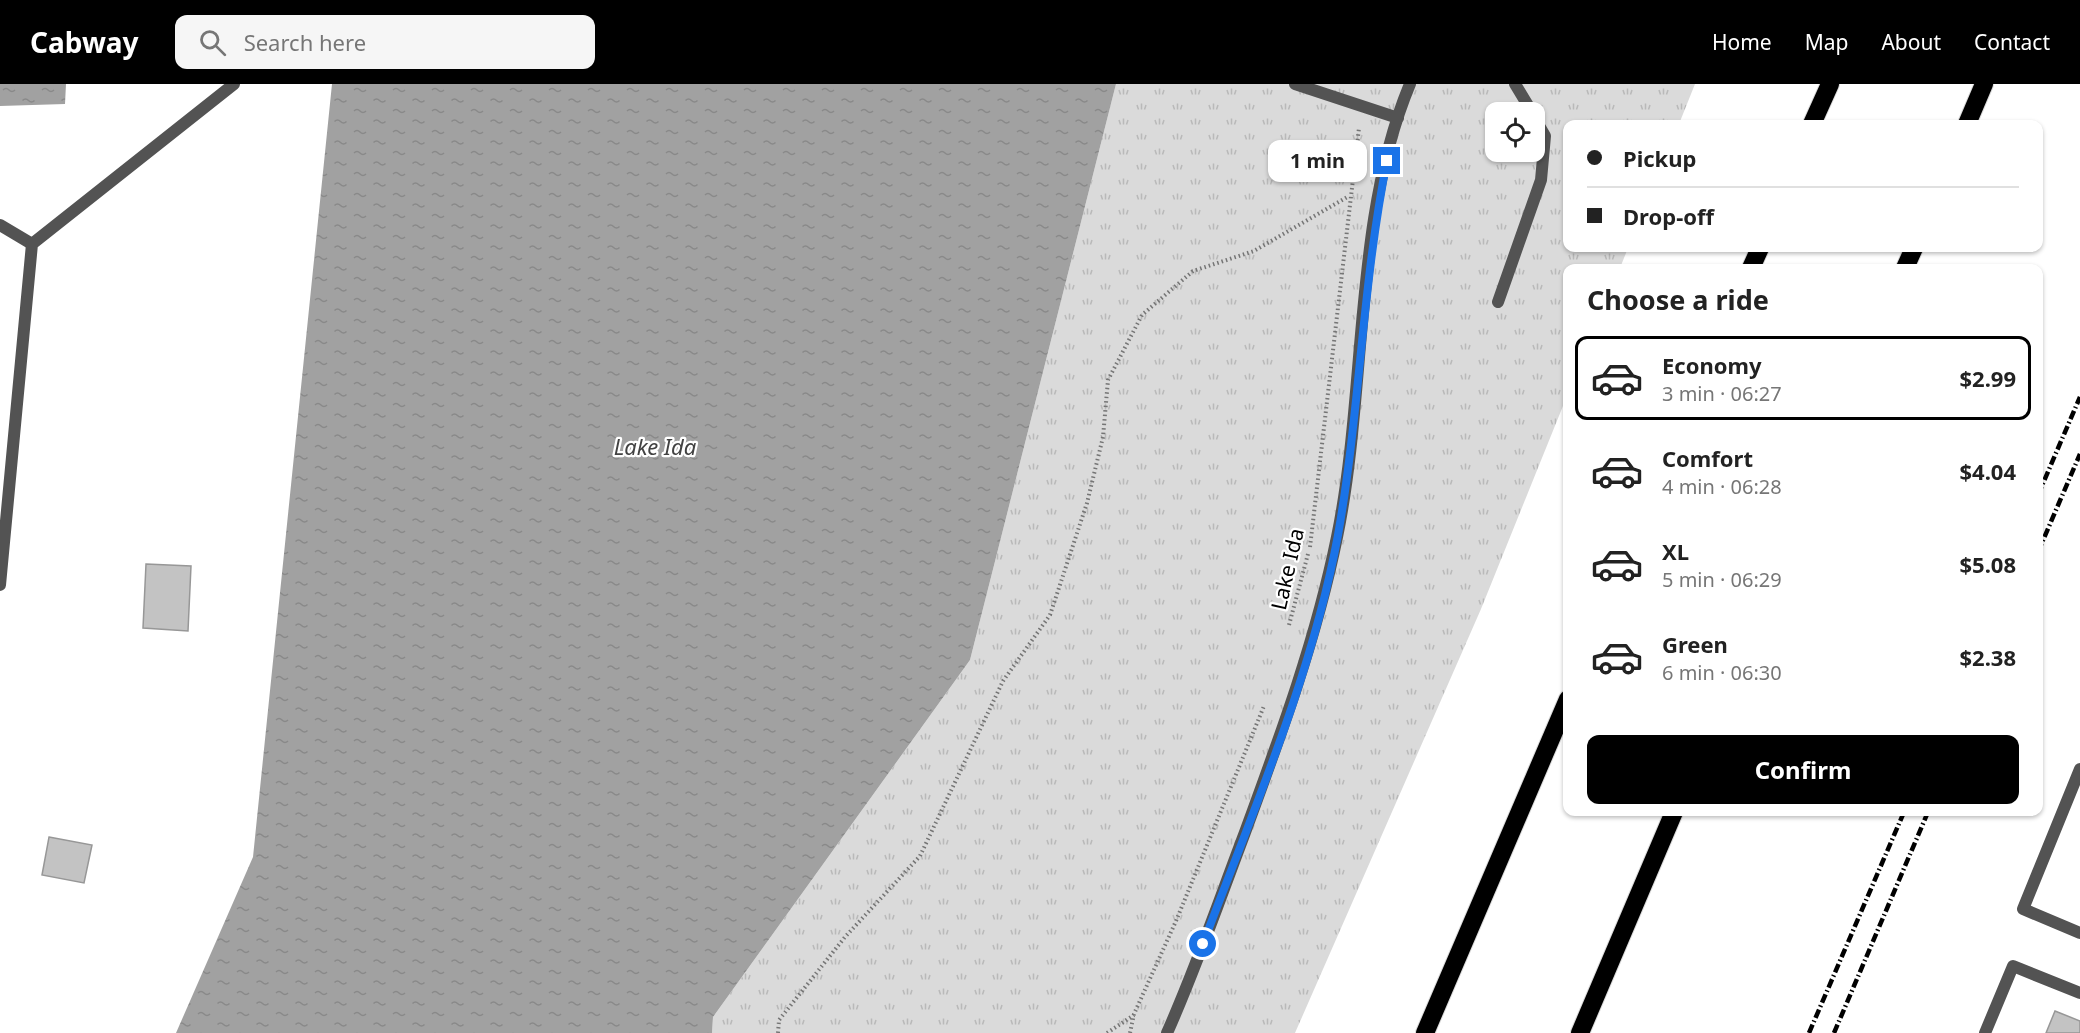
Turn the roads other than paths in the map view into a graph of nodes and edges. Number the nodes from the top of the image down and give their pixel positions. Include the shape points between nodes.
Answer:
1 (234, 84) edge
2 (1295, 84) edge
3 (1410, 84) edge
4 (1515, 84) edge
5 (1830, 84) edge
6 (1984, 84) edge
7 (1526, 102) edge
8 (1398, 118) junction
9 (1814, 120) edge
10 (1968, 120) edge
11 (1543, 162) edge
12 (0, 225) edge
13 (32, 244) junction
14 (1498, 302) dead end
15 (5, 485) edge
16 (0, 585) edge
17 (1563, 711) edge
18 (2080, 769) edge
19 (1672, 816) edge
20 (2080, 933) edge
21 (2080, 993) edge
22 (1167, 1033) edge
23 (1425, 1033) edge
24 (1580, 1033) edge
25 (1985, 1033) edge

1 - 13 street
2 - 8 street
3 - 8 street
4 - 7 street
5 - 9 highway
6 - 10 highway
8 - 22 street via 1375,220 1354,434 1337,537 1312,639 1285,725
11 - 14 street via 1542,180
12 - 13 street
13 - 15 street
15 - 16 street
17 - 23 highway
18 - 20 street via 2023,909
19 - 24 highway
21 - 25 street via 2013,966

